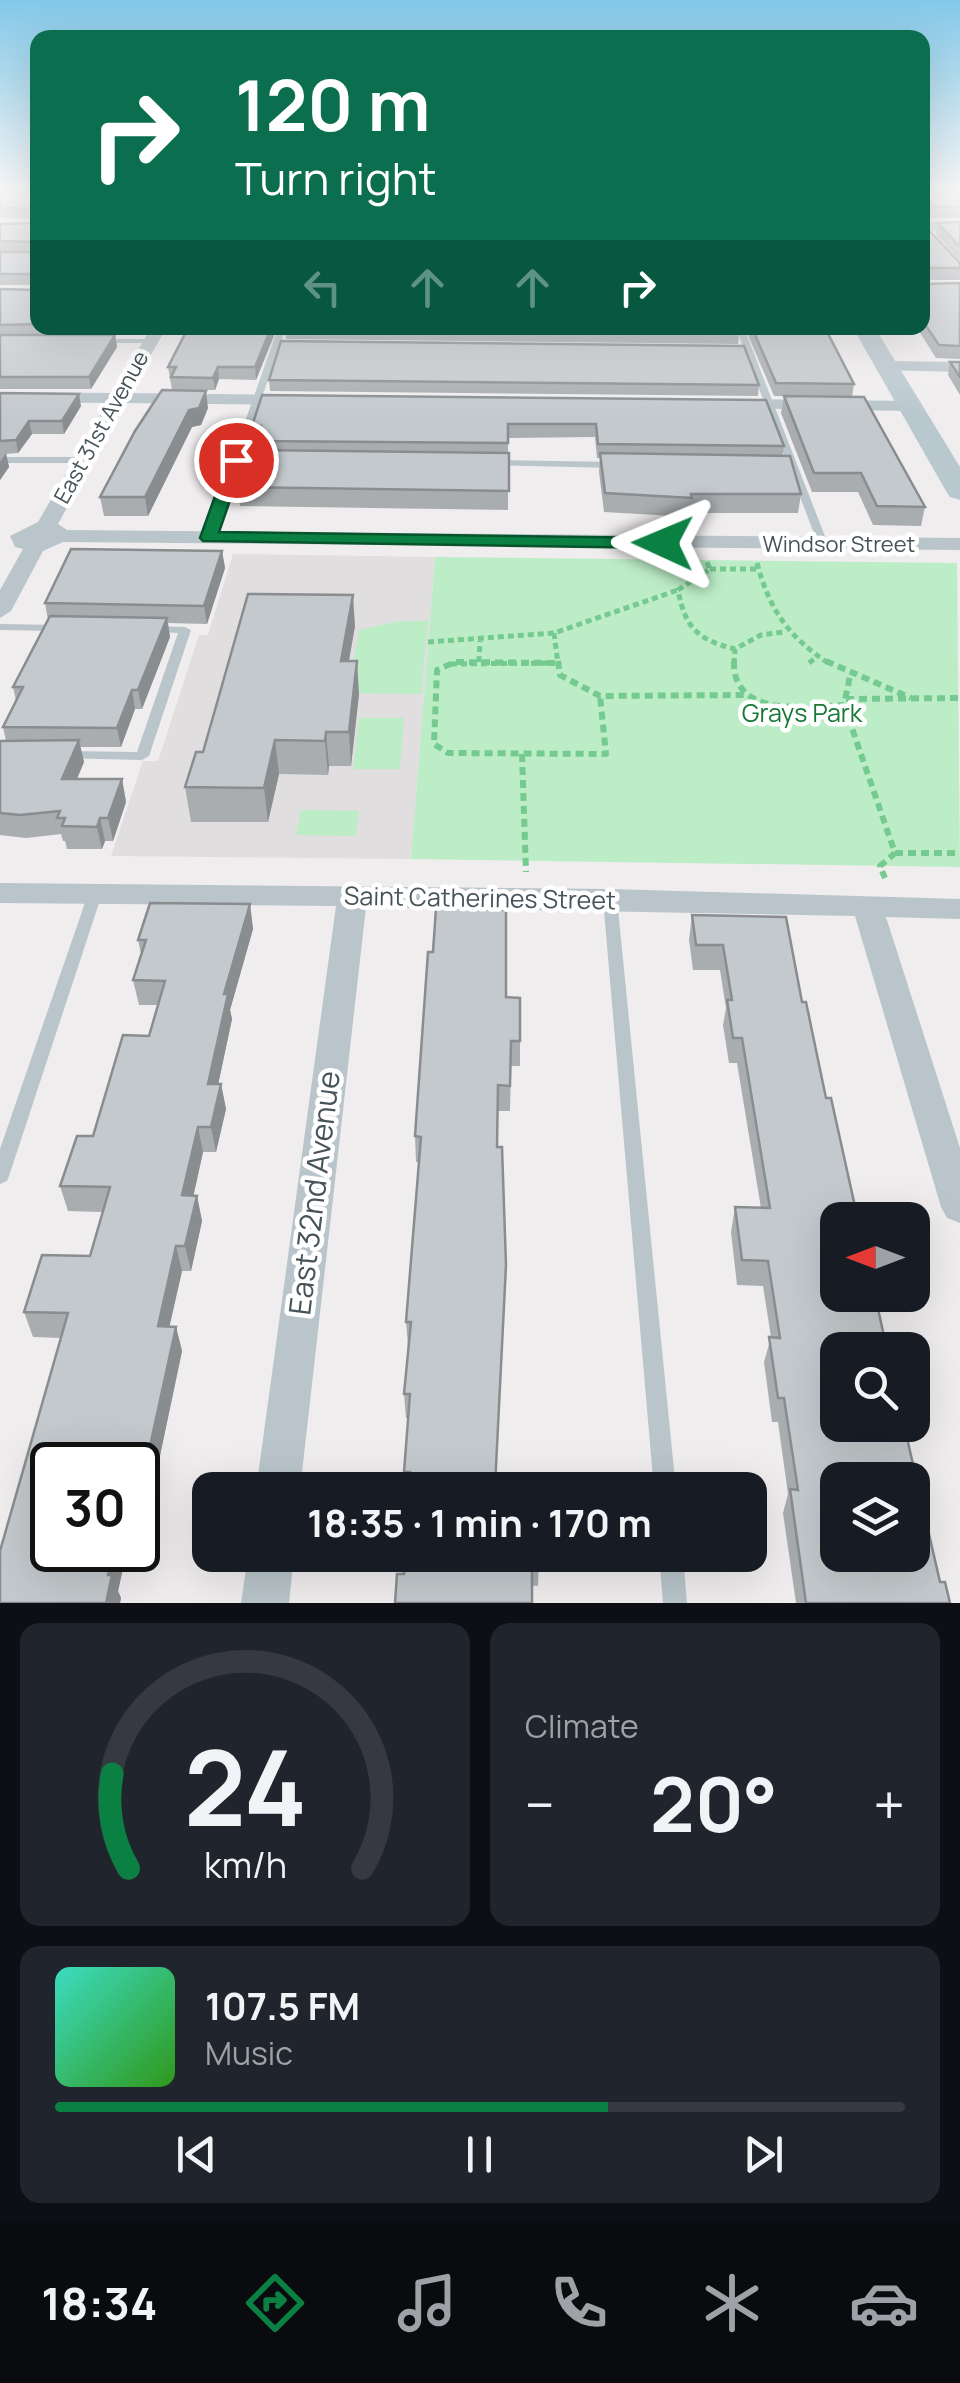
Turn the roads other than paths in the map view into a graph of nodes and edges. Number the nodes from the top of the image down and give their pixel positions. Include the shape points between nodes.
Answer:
1 (145, 335) edge
2 (153, 335) edge
3 (280, 335) edge
4 (743, 335) edge
5 (868, 335) edge
6 (91, 341) edge
7 (276, 345) junction
8 (296, 345) edge
9 (728, 350) edge
10 (748, 350) junction
11 (887, 366) junction
12 (960, 367) edge
13 (0, 397) edge
14 (119, 397) junction
15 (255, 400) junction
16 (314, 400) edge
17 (710, 404) edge
18 (769, 404) junction
19 (910, 406) junction
20 (0, 460) edge
21 (82, 460) junction
22 (236, 460) junction
23 (276, 461) edge
24 (474, 463) edge
25 (634, 465) edge
26 (773, 466) edge
27 (793, 467) junction
28 (956, 478) edge
29 (32, 536) edge
30 (209, 538) junction
31 (823, 544) junction
32 (960, 544) edge
33 (0, 610) edge
34 (0, 627) edge
35 (74, 628) edge
36 (130, 629) edge
37 (53, 755) edge
38 (0, 892) edge
39 (94, 894) junction
40 (352, 896) junction
41 (610, 899) junction
42 (868, 908) junction
43 (960, 909) edge
44 (0, 1176) edge
45 (960, 1207) edge
46 (280, 1472) edge
47 (663, 1472) edge
48 (268, 1572) edge
49 (673, 1572) edge
50 (265, 1603) edge
51 (676, 1603) edge

1 - 6 lane
2 - 14 street, East 31st Avenue
3 - 7 lane
4 - 10 lane
5 - 11 street
7 - 8 lane
7 - 15 lane
9 - 10 lane
10 - 18 lane
11 - 12 street
11 - 19 street
13 - 14 street
14 - 15 street
14 - 21 street, East 31st Avenue
15 - 16 street
15 - 22 lane
17 - 18 street
18 - 19 street
18 - 27 lane
19 - 28 street
20 - 21 lane
21 - 29 street, East 31st Avenue
22 - 23 lane
22 - 30 lane
24 - 25 lane
26 - 27 lane
27 - 31 lane
29 - 30 street, Windsor Street
29 - 33 street, East 31st Avenue
30 - 31 street, Windsor Street
31 - 32 street, Windsor Street
34 - 35 lane
36 - 37 lane via 185,630 142,756
38 - 39 street, Saint Catherines Street
39 - 40 street, Saint Catherines Street
39 - 44 lane
40 - 41 street, Saint Catherines Street
40 - 46 street, East 32nd Avenue
41 - 42 street, Saint Catherines Street
41 - 47 lane
42 - 43 street, Saint Catherines Street
42 - 45 street
48 - 50 street
49 - 51 lane

